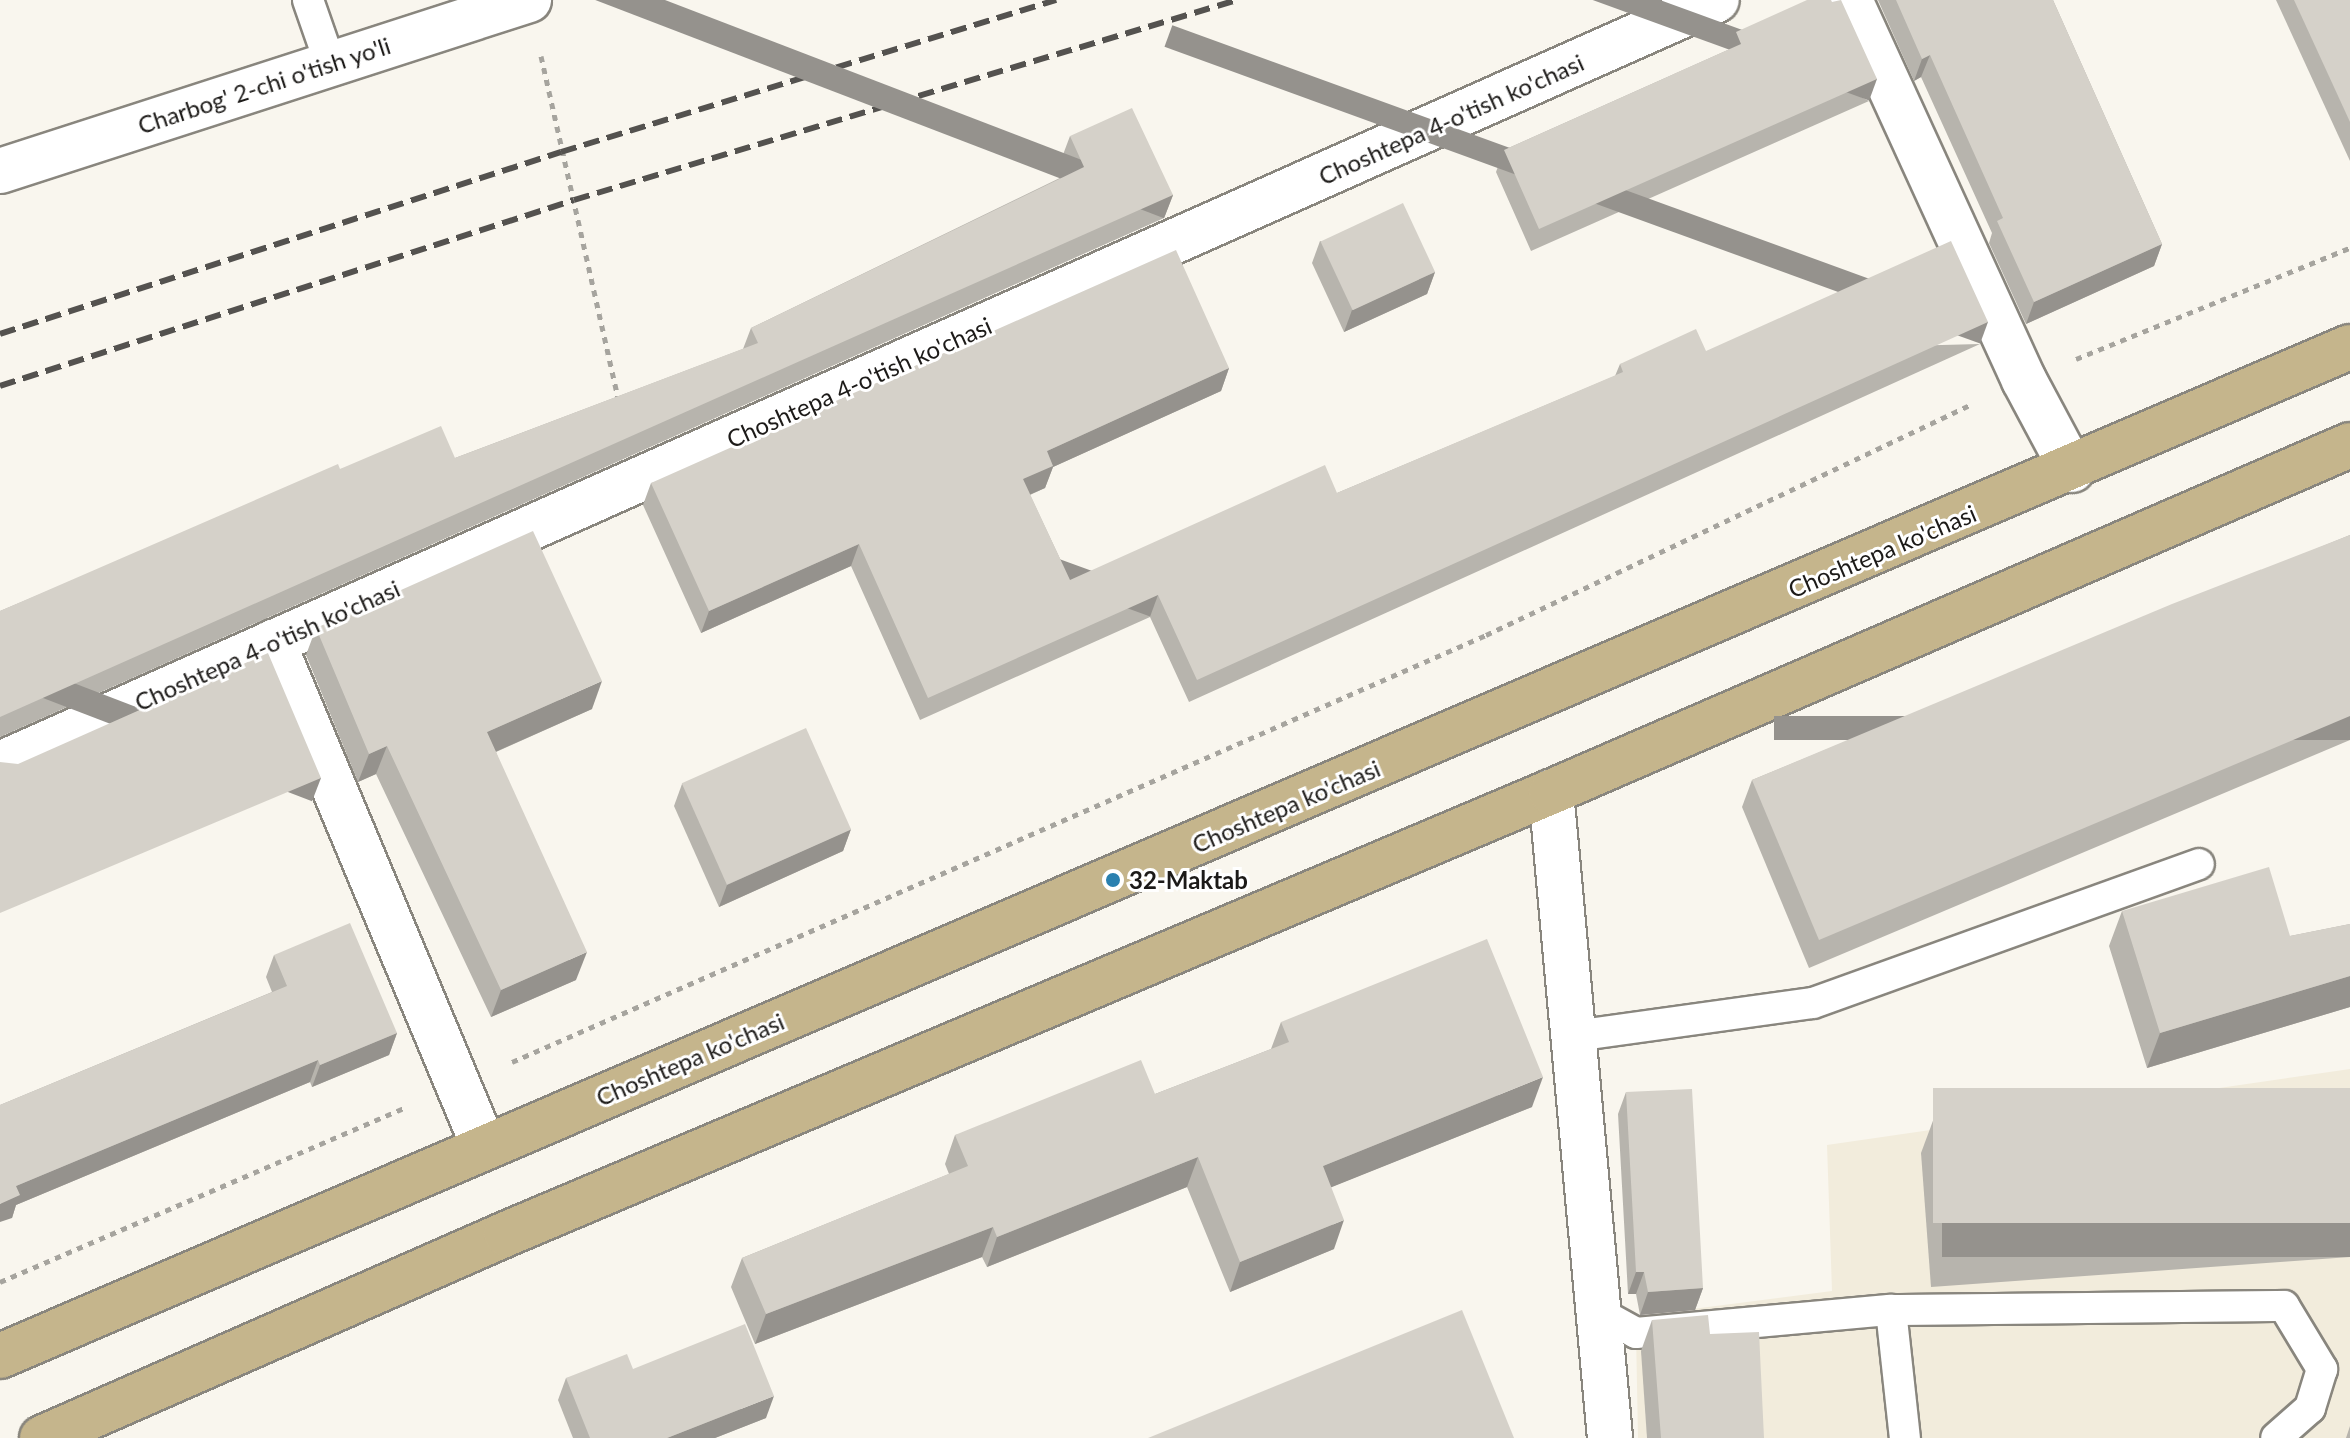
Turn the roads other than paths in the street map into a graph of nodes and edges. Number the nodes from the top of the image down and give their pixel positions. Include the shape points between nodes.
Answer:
1 (308, 0) edge
2 (529, 0) edge
3 (1717, 0) edge
4 (1850, 0) edge
5 (330, 63) junction
6 (0, 171) edge
7 (2350, 347) edge
8 (2350, 445) edge
9 (2072, 470) junction
10 (273, 642) junction
11 (0, 764) edge
12 (1551, 792) junction
13 (2199, 864) dead end
14 (1574, 1036) junction
15 (484, 1147) junction
16 (1891, 1310) junction
17 (1600, 1313) junction
18 (0, 1356) edge
19 (42, 1438) edge
20 (1610, 1438) edge
21 (1905, 1438) edge
22 (2276, 1438) edge

1 - 5 lane
2 - 5 street, Charbog' 2-chi o'tish yo'li
3 - 10 street, Choshtepa 4-o'tish ko'chasi
4 - 9 street via 2024,380
5 - 6 street, Charbog' 2-chi o'tish yo'li
7 - 9 main road, Choshtepa ko'chasi
8 - 12 main road
9 - 15 main road, Choshtepa ko'chasi
10 - 11 street, Choshtepa 4-o'tish ko'chasi
10 - 15 street
12 - 14 street
12 - 19 main road via 506,1234
13 - 14 lane via 1813,1003
14 - 17 street
15 - 18 main road, Choshtepa ko'chasi
16 - 17 lane via 1636,1333
16 - 21 lane
16 - 22 lane via 2284,1306 2322,1369 2310,1408
17 - 20 street

